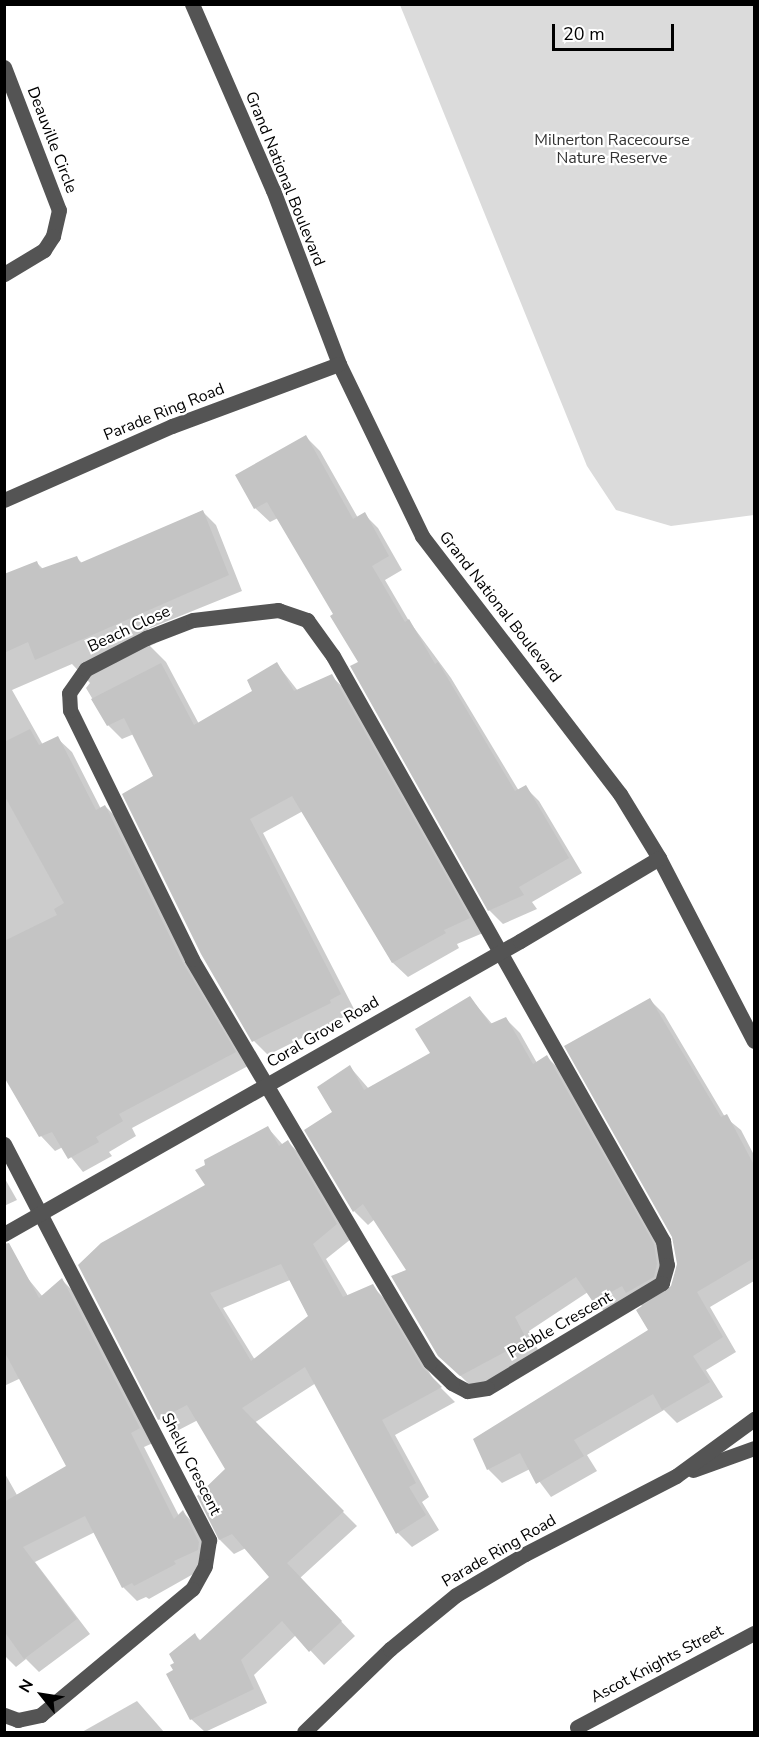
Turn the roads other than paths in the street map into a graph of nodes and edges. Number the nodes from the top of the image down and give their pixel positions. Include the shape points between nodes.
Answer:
1 (192, 4) edge
2 (4, 67) edge
3 (4, 274) edge
4 (339, 364) junction
5 (4, 500) edge
6 (659, 858) junction
7 (501, 951) junction
8 (754, 1041) edge
9 (268, 1084) junction
10 (4, 1144) edge
11 (41, 1214) junction
12 (4, 1234) edge
13 (754, 1419) edge
14 (754, 1449) edge
15 (676, 1476) junction
16 (754, 1633) edge
17 (4, 1715) edge
18 (576, 1728) dead end
19 (304, 1732) edge

1 - 4 street, Grand National Boulevard via 273,190
2 - 3 street, Deauville Circle via 59,210 53,236 44,250
4 - 5 street, Parade Ring Road via 172,426
4 - 6 street, Grand National Boulevard via 422,536 567,721 620,794
6 - 7 street, Coral Grove Road
6 - 8 street, Grand National Boulevard
7 - 9 street, Coral Grove Road
7 - 9 street, Pebble Crescent via 663,1241 667,1265 662,1283 638,1301 487,1388 467,1391 430,1362
7 - 9 street, Beach Close via 333,656 307,620 278,610 193,620 146,638 86,669 69,693 70,710 192,959
9 - 11 street, Coral Grove Road
10 - 11 street, Shelly Crescent
11 - 12 street, Coral Grove Road
11 - 17 street, Shelly Crescent via 209,1540 205,1566 192,1589 41,1715 18,1720
13 - 15 street, Parade Ring Road
14 - 15 street, Parade Ring Road
15 - 19 street, Parade Ring Road via 525,1554 456,1595 390,1649
16 - 18 street, Ascot Knights Street

